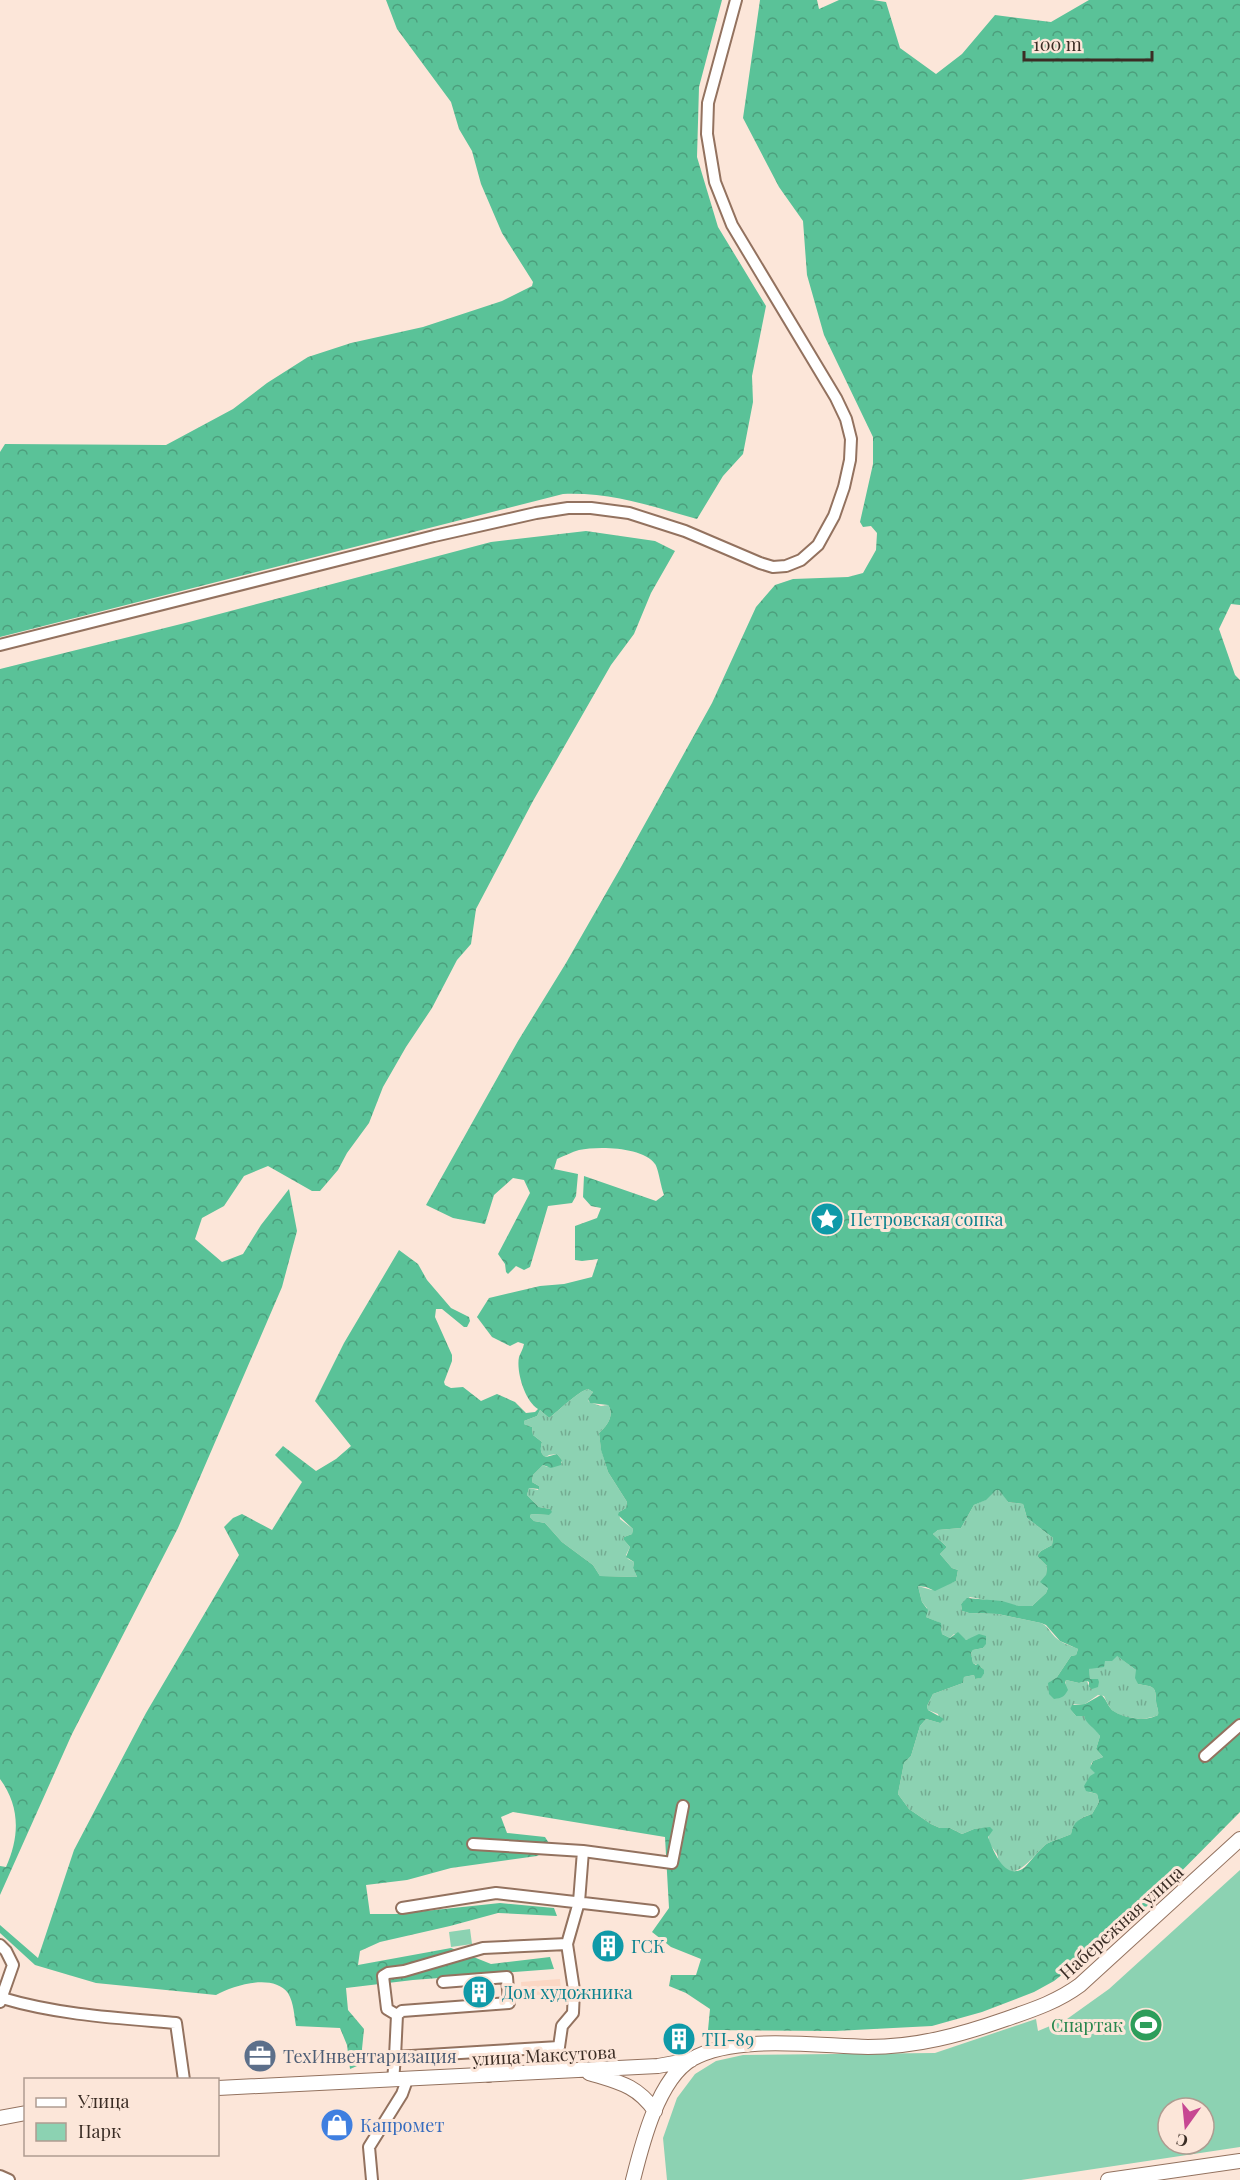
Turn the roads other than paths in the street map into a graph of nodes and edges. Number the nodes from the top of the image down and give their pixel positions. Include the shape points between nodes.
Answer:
1 (736, 0) edge
2 (0, 645) edge
3 (1240, 1725) edge
4 (1205, 1756) dead end
5 (683, 1806) dead end
6 (1240, 1839) edge
7 (473, 1844) dead end
8 (583, 1851) junction
9 (579, 1902) junction
10 (402, 1908) dead end
11 (653, 1911) dead end
12 (567, 1944) junction
13 (0, 1945) edge
14 (443, 1982) dead end
15 (1, 2000) edge
16 (397, 2015) junction
17 (500, 2051) junction
18 (395, 2056) junction
19 (691, 2060) junction
20 (582, 2070) junction
21 (489, 2076) junction
22 (184, 2078) edge
23 (393, 2080) junction
24 (407, 2080) junction
25 (219, 2088) edge
26 (655, 2111) junction
27 (24, 2113) edge
28 (0, 2118) edge
29 (1240, 2161) edge
30 (0, 2176) edge
31 (9, 2180) edge
32 (372, 2180) edge
33 (633, 2180) edge
34 (1108, 2180) edge

1 - 2 street via 708,103 707,134 715,182 732,225 836,398 850,435 850,460 839,502 811,553 795,563 773,567 640,516 568,508 443,534
3 - 4 street
5 - 8 street via 672,1863
6 - 19 main road, Набережная улица via 1080,1985 1049,2004 919,2044 752,2044
7 - 8 street
8 - 9 street
9 - 10 street via 496,1893
9 - 11 street
9 - 12 street
12 - 16 street via 483,1948 388,1973 383,1976 387,2009
12 - 17 street via 573,2013 562,2026 559,2047
13 - 15 street via 13,1965
14 - 16 street via 507,1977 509,2003 402,2011
15 - 22 street via 86,2016 176,2023
16 - 18 street
17 - 18 street
17 - 21 street
18 - 23 street
19 - 20 main road, улица Максутова
19 - 26 main road, Набережная улица via 671,2080
20 - 21 main road, улица Максутова
20 - 26 main road via 628,2085
21 - 24 main road, улица Максутова
23 - 24 main road, улица Максутова
23 - 25 main road, улица Максутова
24 - 32 street via 369,2147
26 - 33 main road, Набережная улица
27 - 28 main road
29 - 34 main road
30 - 31 street

